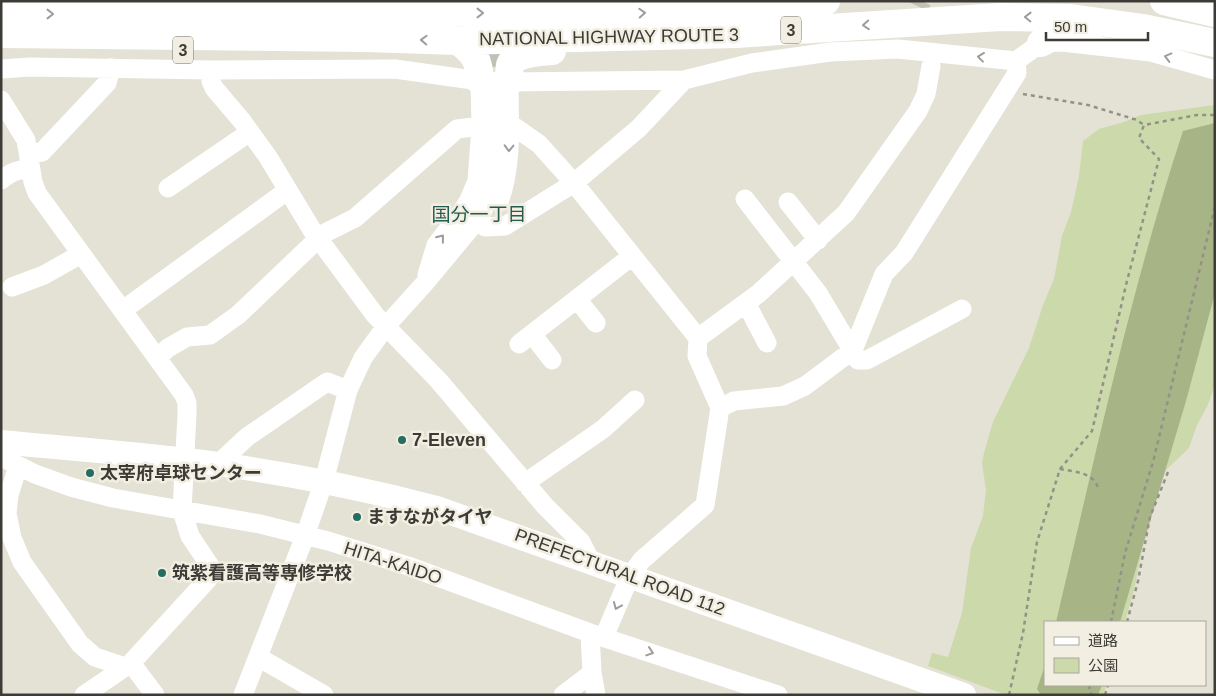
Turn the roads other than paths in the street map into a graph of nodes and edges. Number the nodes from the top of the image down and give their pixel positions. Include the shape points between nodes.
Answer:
1 (197, 1) edge
2 (826, 1) edge
3 (1165, 1) edge
4 (1189, 1) edge
5 (1215, 13) edge
6 (1, 14) edge
7 (363, 25) junction
8 (1143, 28) junction
9 (1215, 29) edge
10 (1, 34) edge
11 (658, 37) junction
12 (458, 41) junction
13 (1041, 43) junction
14 (1215, 43) edge
15 (1, 50) edge
16 (1016, 61) junction
17 (932, 66) dead end
18 (111, 68) junction
19 (1, 70) edge
20 (211, 70) junction
21 (1215, 70) edge
22 (684, 80) junction
23 (494, 86) junction
24 (1, 100) edge
25 (509, 123) junction
26 (481, 126) junction
27 (250, 132) junction
28 (30, 162) junction
29 (1, 180) edge
30 (574, 183) junction
31 (168, 188) dead end
32 (288, 190) junction
33 (744, 199) dead end
34 (788, 202) dead end
35 (485, 227) junction
36 (318, 240) junction
37 (818, 240) junction
38 (82, 254) junction
39 (635, 259) junction
40 (795, 262) junction
41 (424, 284) junction
42 (12, 287) dead end
43 (577, 299) junction
44 (746, 303) junction
45 (962, 309) dead end
46 (123, 310) junction
47 (596, 323) dead end
48 (386, 326) junction
49 (698, 338) junction
50 (767, 343) dead end
51 (853, 350) junction
52 (157, 358) junction
53 (552, 360) dead end
54 (348, 390) junction
55 (635, 400) dead end
56 (720, 408) junction
57 (1, 442) edge
58 (1, 457) edge
59 (186, 460) junction
60 (218, 464) junction
61 (18, 466) junction
62 (324, 481) junction
63 (525, 483) junction
64 (182, 511) junction
65 (305, 536) junction
66 (8, 550) edge
67 (591, 562) junction
68 (630, 576) junction
69 (597, 635) junction
70 (258, 657) junction
71 (128, 665) junction
72 (592, 673) junction
73 (84, 695) edge
74 (155, 695) edge
75 (243, 695) edge
76 (324, 695) edge
77 (563, 695) edge
78 (596, 695) edge
79 (778, 695) edge
80 (964, 695) edge

1 - 7 highway, 3
7 -> 2 highway, NATIONAL HIGHWAY ROUTE 3 / 3 via 626,14
3 - 5 highway
4 - 9 highway
6 -> 7 highway, NATIONAL HIGHWAY ROUTE 3 / 3 via 203,15
7 - 10 highway, NATIONAL HIGHWAY ROUTE 3 / 3
12 -> 7 highway, NATIONAL HIGHWAY ROUTE 3 / 3
7 - 15 highway, 3 via 284,47
8 -> 11 highway, NATIONAL HIGHWAY ROUTE 3 / 3 via 1071,18 1000,17
8 - 13 highway via 1070,32
8 - 14 highway, NATIONAL HIGHWAY ROUTE 3 / 3
11 - 12 highway, NATIONAL HIGHWAY ROUTE 3 / 3
11 - 23 highway via 526,54 511,62
12 - 23 highway via 475,56 479,68
13 - 16 street
21 -> 13 street via 1151,52 1062,42
16 -> 22 street via 901,43 752,63
16 - 51 street via 1017,73 904,253 884,274
17 - 37 street via 918,112 846,213
18 - 19 street
18 - 20 street
18 - 28 street via 107,83
20 - 23 street via 395,69
20 - 27 street via 214,88
22 - 23 street
22 - 30 street via 639,128
23 - 25 street
23 - 26 street
23 - 41 street via 494,163 488,199 478,219
24 - 28 street via 26,140
25 - 30 street via 539,144
25 -> 35 street via 505,185
26 - 36 street via 457,129 355,218 323,234
41 -> 26 street via 436,245 475,189
27 - 31 street
27 - 32 street
28 - 29 street
28 - 38 street via 37,193
30 - 35 street via 505,226
30 - 39 street
32 - 36 street
32 - 46 street
33 - 40 street
34 - 37 street
35 - 41 street via 448,273
36 - 48 street
36 - 52 street via 238,316 210,335 187,337
37 - 40 street
38 - 42 street via 44,275
38 - 46 street
39 - 43 street
39 - 49 street
40 - 44 street
40 - 51 street
41 - 48 street
43 - 47 street
43 - 53 street via 526,339
44 - 49 street
44 - 50 street
45 - 51 street via 867,360 858,360
46 - 52 street
48 - 54 street via 363,358
48 - 63 street via 439,381
49 - 56 street via 697,356
51 - 56 street via 805,386 783,396 734,402
52 - 59 street via 187,403
54 - 60 street via 327,382 247,437
54 - 62 street
55 - 63 street via 603,429
56 - 68 street via 705,505 642,560
57 - 59 main road, PREFECTURAL ROAD 112
58 - 61 street, HITA-KAIDO
59 - 60 main road, PREFECTURAL ROAD 112
59 - 64 street
60 - 62 main road, PREFECTURAL ROAD 112
61 - 64 street, HITA-KAIDO via 96,494
61 - 66 street via 9,495 12,538
62 - 65 street
62 - 67 main road, PREFECTURAL ROAD 112 via 437,508
63 - 67 street via 581,542
64 - 65 street, HITA-KAIDO via 260,524
64 - 71 street via 190,536 210,566 210,575
65 - 69 street, HITA-KAIDO via 408,566
65 - 70 street
66 - 71 street via 22,562 80,644 95,657
67 - 68 main road, PREFECTURAL ROAD 112
68 -> 69 street
68 - 80 main road, PREFECTURAL ROAD 112
69 - 72 street
69 -> 79 street, HITA-KAIDO
70 - 75 street
70 - 76 street
71 - 73 street
71 - 74 street
72 - 77 street
72 - 78 street

